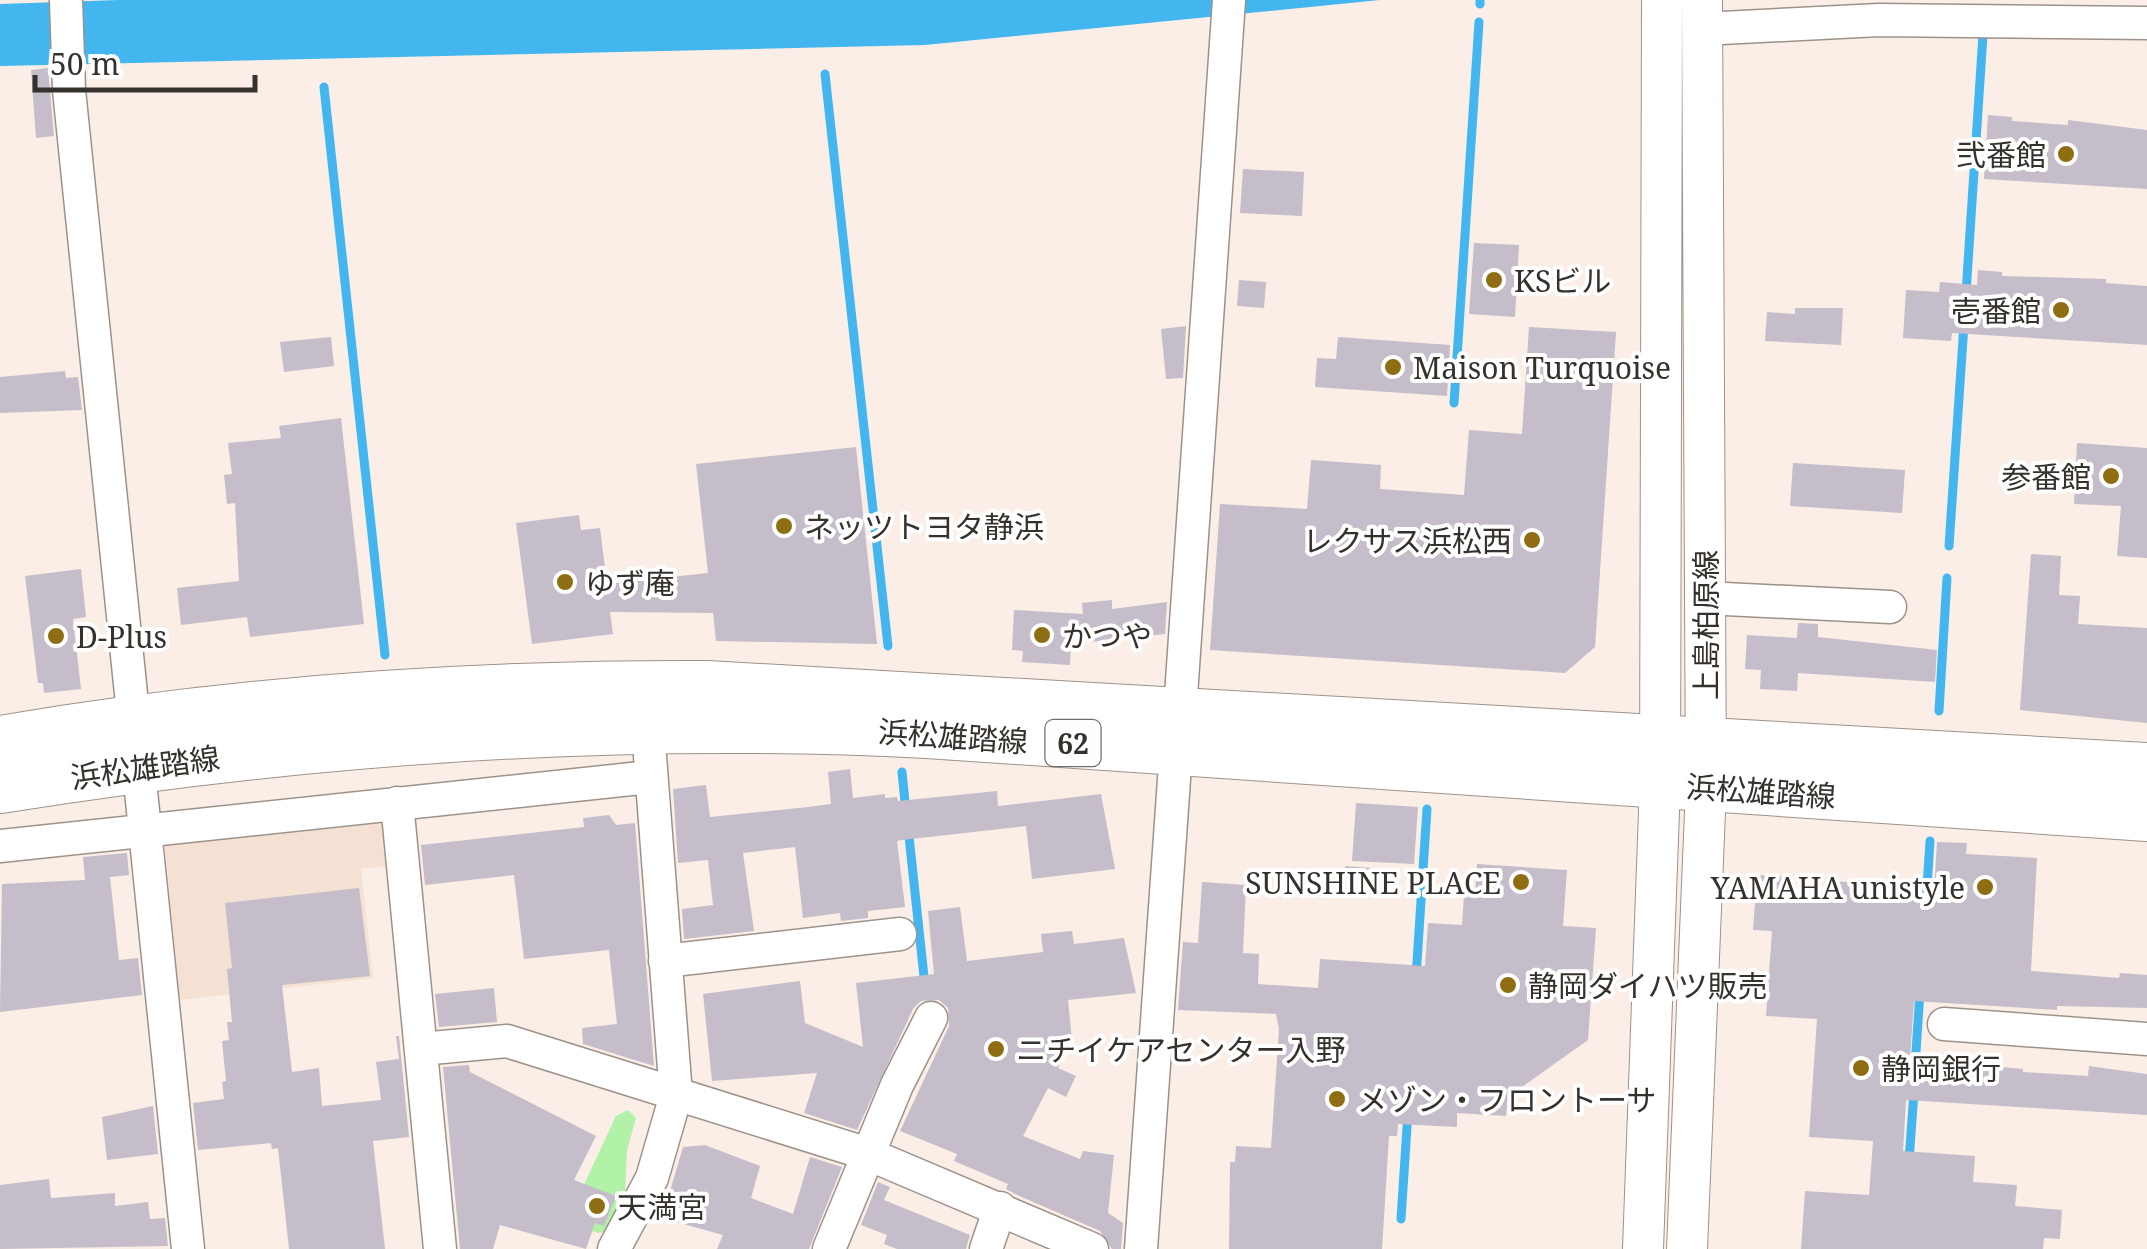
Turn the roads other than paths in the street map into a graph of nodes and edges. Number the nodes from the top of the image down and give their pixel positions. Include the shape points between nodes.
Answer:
1 (66, 0) edge
2 (1662, 6) edge
3 (1702, 13) edge
4 (1228, 16) edge
5 (2147, 23) edge
6 (1705, 598) junction
7 (1890, 607) dead end
8 (650, 727) junction
9 (1178, 730) junction
10 (0, 741) edge
11 (136, 744) junction
12 (1683, 762) junction
13 (2147, 768) edge
14 (650, 777) junction
15 (0, 788) edge
16 (397, 803) junction
17 (2147, 816) edge
18 (145, 830) junction
19 (0, 846) edge
20 (900, 934) dead end
21 (665, 961) junction
22 (932, 1018) dead end
23 (1944, 1024) dead end
24 (2147, 1039) edge
25 (420, 1049) junction
26 (676, 1095) junction
27 (868, 1154) junction
28 (1000, 1208) junction
29 (188, 1249) edge
30 (440, 1249) edge
31 (614, 1249) edge
32 (829, 1249) edge
33 (986, 1249) edge
34 (1092, 1249) edge
35 (1141, 1249) edge
36 (1642, 1249) edge
37 (1687, 1249) edge

1 - 11 street
2 - 12 street, 上島柏原線
3 - 5 street
3 - 6 street, 上島柏原線
4 - 9 street
6 - 7 street
6 - 12 street, 上島柏原線
8 - 9 main road, 浜松雄踏線 / 62
8 - 11 main road, 浜松雄踏線 / 62
8 - 14 street
9 - 11 main road, 浜松雄踏線 / 62 via 785,688 585,685 348,697
9 - 12 main road, 浜松雄踏線 / 62
9 - 35 street
10 - 11 main road, 浜松雄踏線 / 62
11 - 15 main road, 浜松雄踏線 / 62
11 - 18 street
12 - 13 main road, 浜松雄踏線 / 62
12 - 17 main road, 浜松雄踏線 / 62
12 - 36 street, 上島柏原線
12 - 37 street, 上島柏原線
14 - 16 street
14 - 21 street
16 - 18 street
16 - 25 street
18 - 19 street
18 - 29 street
20 - 21 street
21 - 26 street
22 - 27 street
23 - 24 street
25 - 26 street via 507,1041
25 - 30 street
26 - 27 street
26 - 31 street via 652,1178
27 - 28 street
27 - 32 street
28 - 33 street
28 - 34 street

